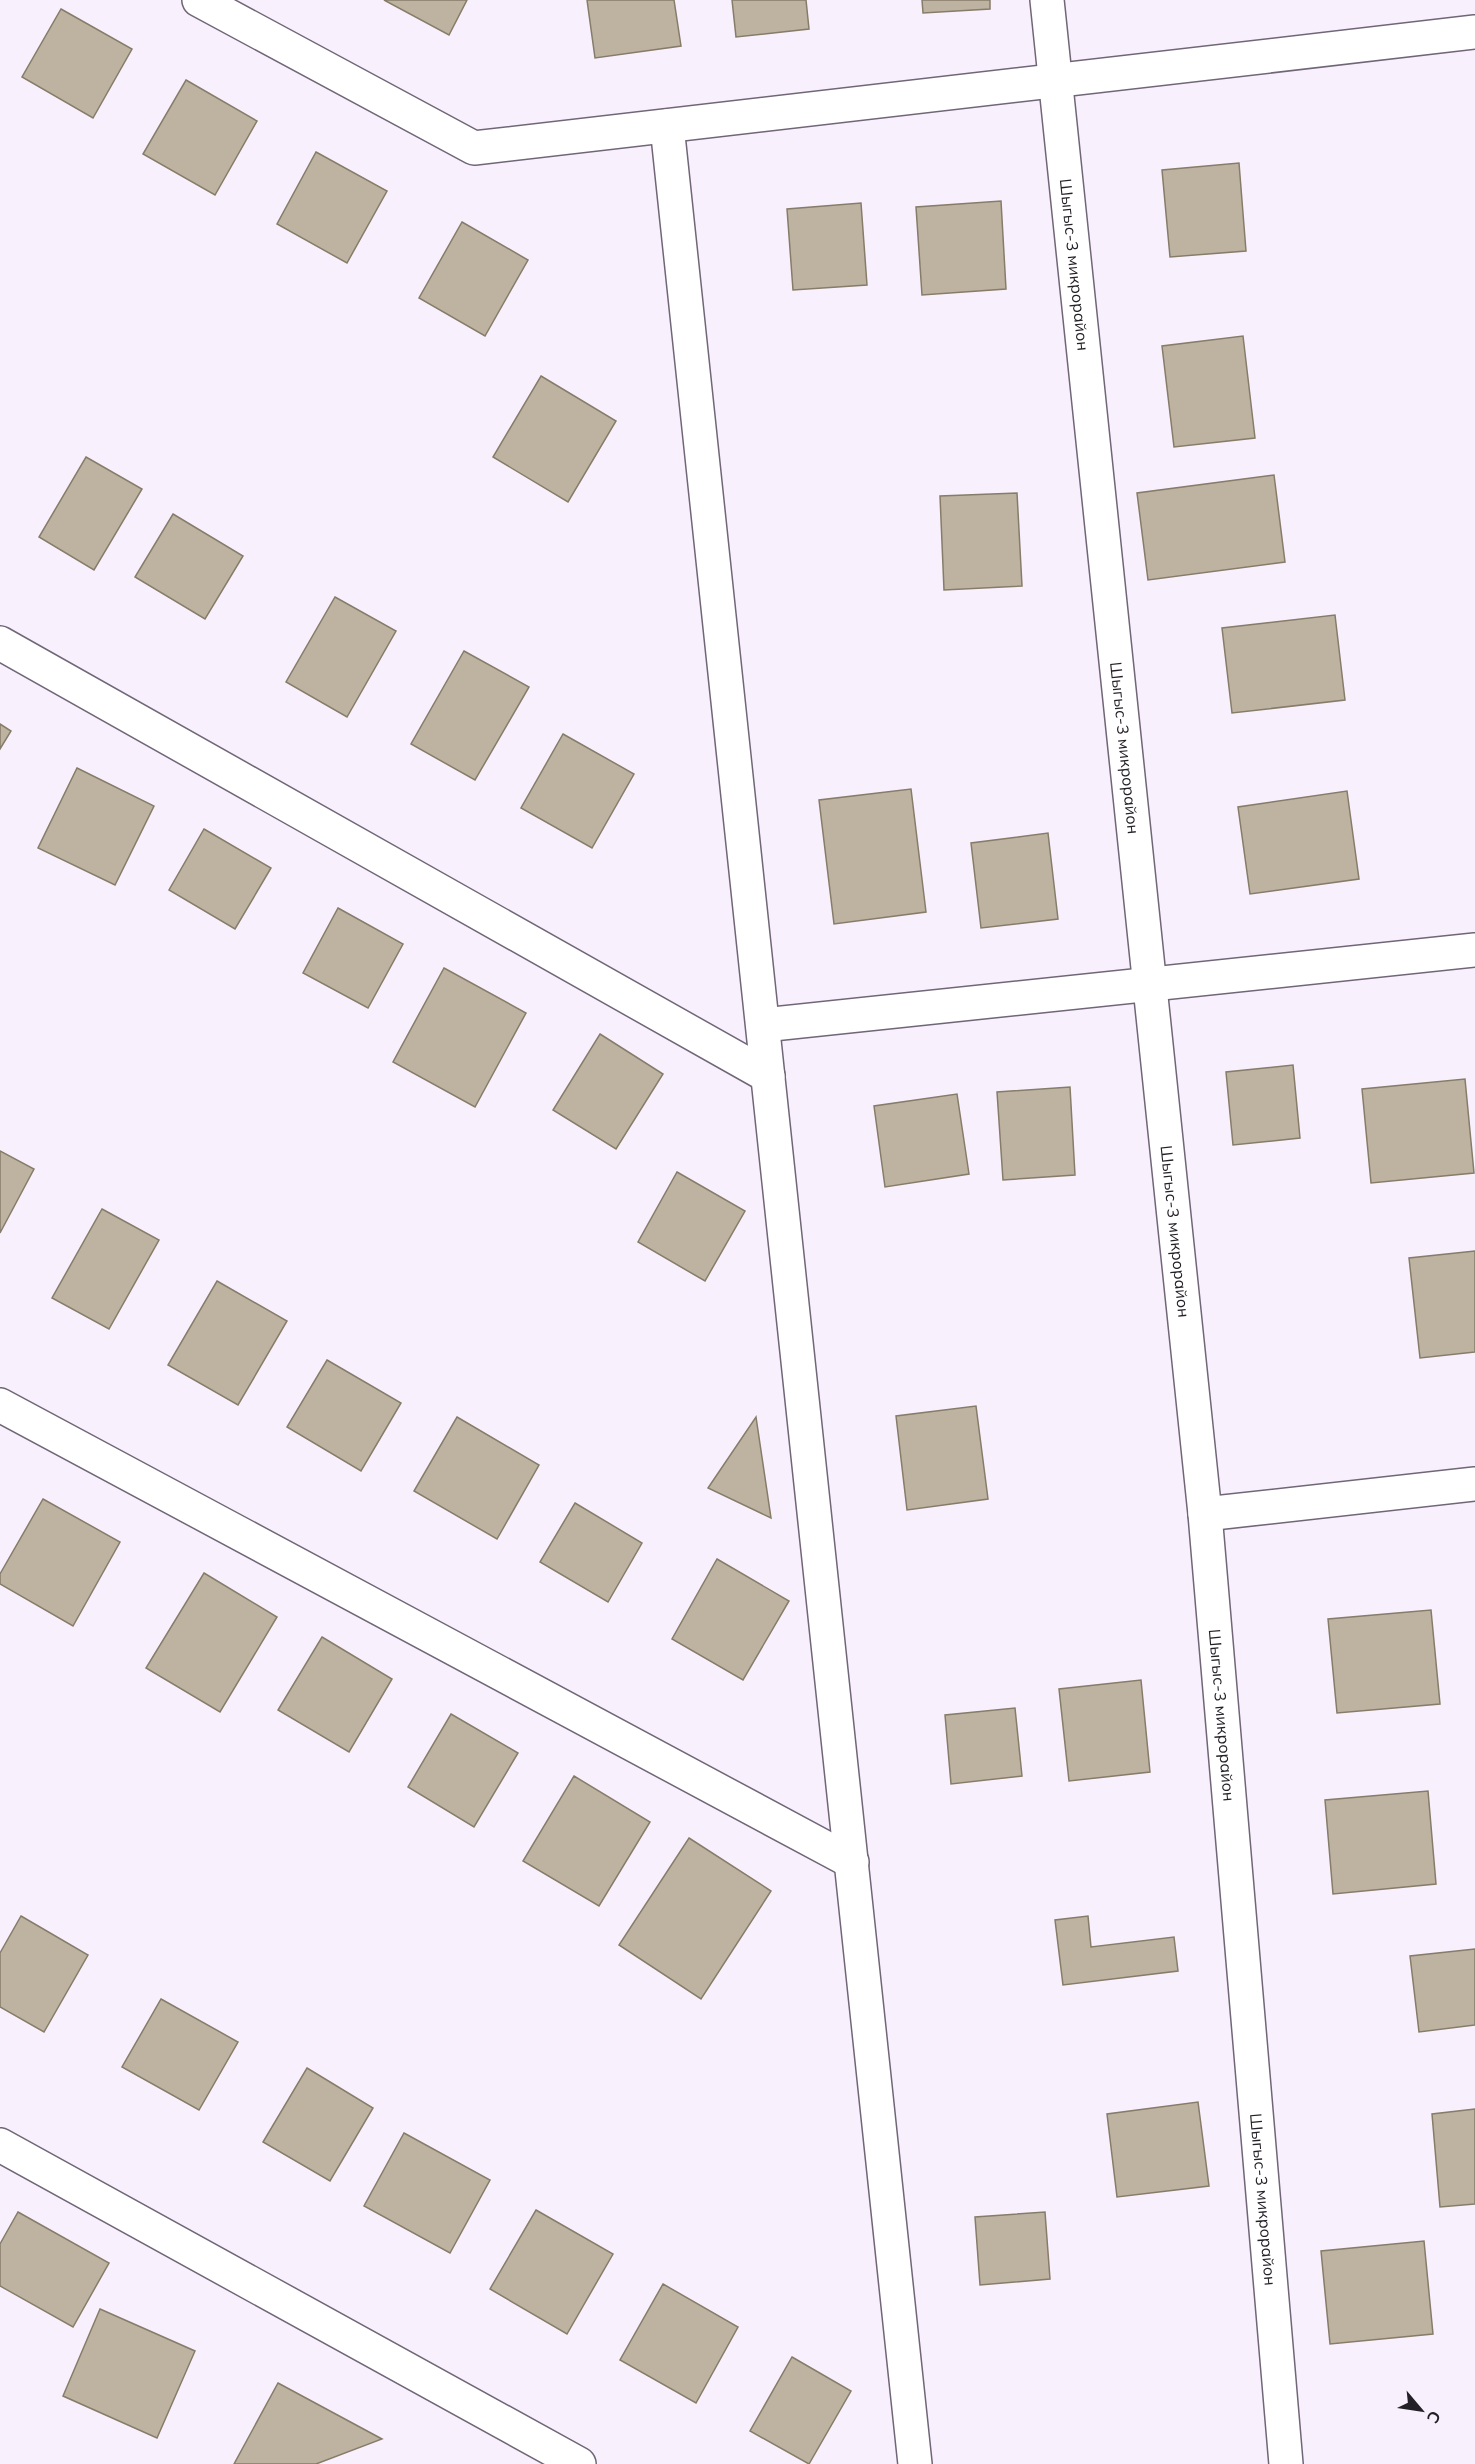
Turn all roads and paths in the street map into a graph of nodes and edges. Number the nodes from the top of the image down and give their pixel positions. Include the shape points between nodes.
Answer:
1 (199, 0) edge
2 (1047, 0) edge
3 (1475, 32) edge
4 (1056, 81) junction
5 (667, 126) junction
6 (0, 643) edge
7 (1475, 950) edge
8 (1149, 984) junction
9 (763, 1025) junction
10 (768, 1076) junction
11 (0, 1405) edge
12 (1475, 1484) edge
13 (1205, 1514) junction
14 (852, 1862) junction
15 (0, 2145) edge
16 (579, 2464) edge
17 (915, 2464) edge
18 (1286, 2464) edge

1 - 5 street via 474,148
2 - 4 street, Шыгыс-3 микрорайон
3 - 4 street
4 - 5 street
4 - 8 street, Шыгыс-3 микрорайон
5 - 9 street
6 - 10 street
7 - 8 street
8 - 9 street
8 - 13 street, Шыгыс-3 микрорайон
9 - 10 street
10 - 14 street
11 - 14 street
12 - 13 street
13 - 18 street, Шыгыс-3 микрорайон
14 - 17 street
15 - 16 street

